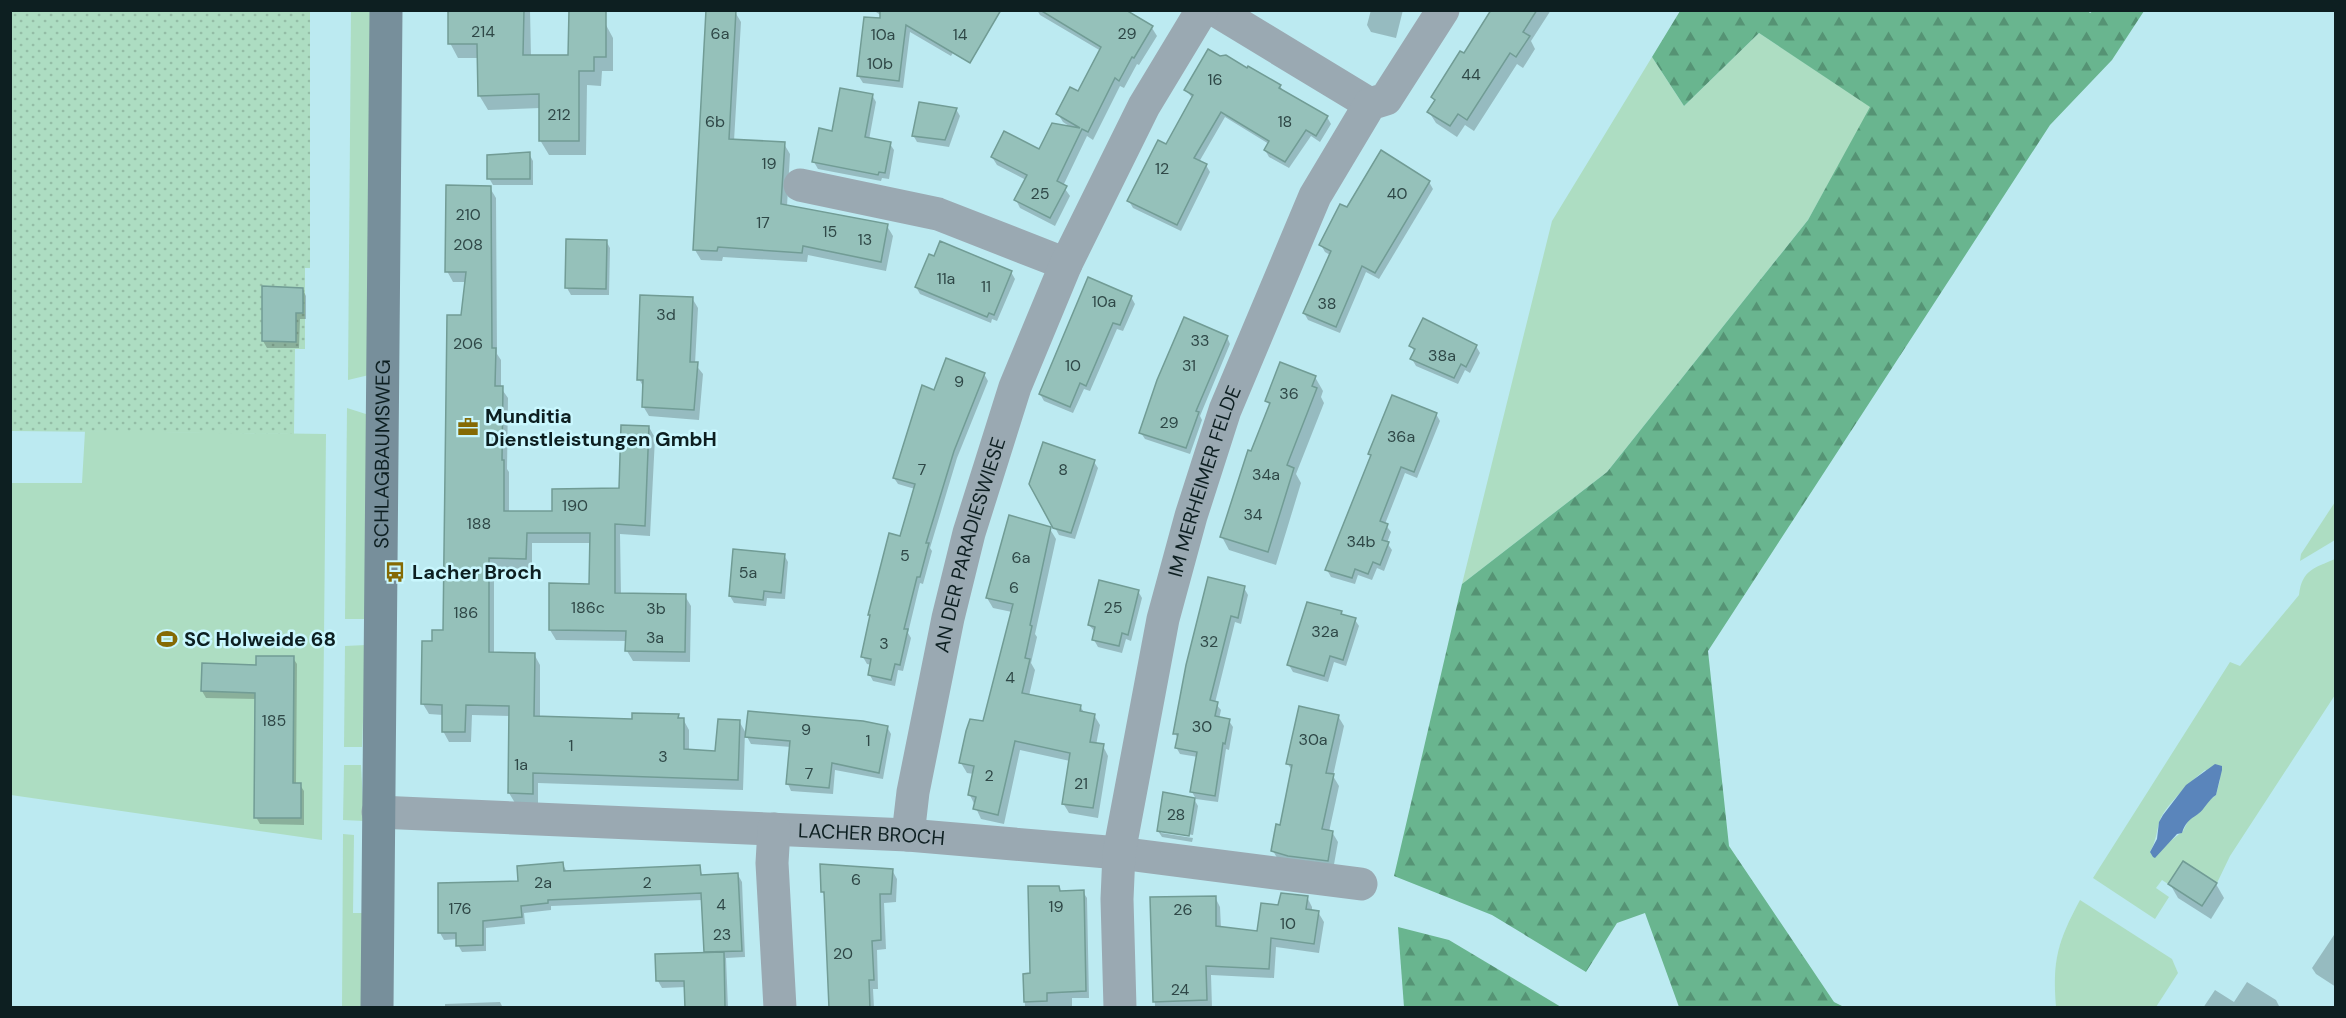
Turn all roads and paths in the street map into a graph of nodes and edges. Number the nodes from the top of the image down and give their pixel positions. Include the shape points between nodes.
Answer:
1 (386, 10) edge
2 (1202, 10) edge
3 (1215, 10) edge
4 (1443, 10) edge
5 (1370, 104) junction
6 (800, 185) dead end
7 (1066, 264) junction
8 (378, 812) junction
9 (774, 829) junction
10 (908, 835) junction
11 (1119, 853) junction
12 (1361, 884) dead end
13 (376, 1008) edge
14 (780, 1008) edge
15 (1120, 1008) edge

1 - 8 main road, SCHLAGBAUMSWEG
2 - 7 street, AN DER PARADIESWIESE via 1144,106
3 - 5 street
4 - 5 street, IM MERHEIMER FELDE via 1386,99
5 - 11 street, IM MERHEIMER FELDE via 1315,196 1216,432 1163,619
6 - 7 street via 938,214
7 - 10 street, AN DER PARADIESWIESE via 1015,387 969,533 948,618
8 - 9 street, LACHER BROCH
8 - 13 main road, SCHLAGBAUMSWEG
9 - 10 street, LACHER BROCH
9 - 14 street via 772,863
10 - 11 street, LACHER BROCH
11 - 12 street, LACHER BROCH
11 - 15 street, IM MERHEIMER FELDE

